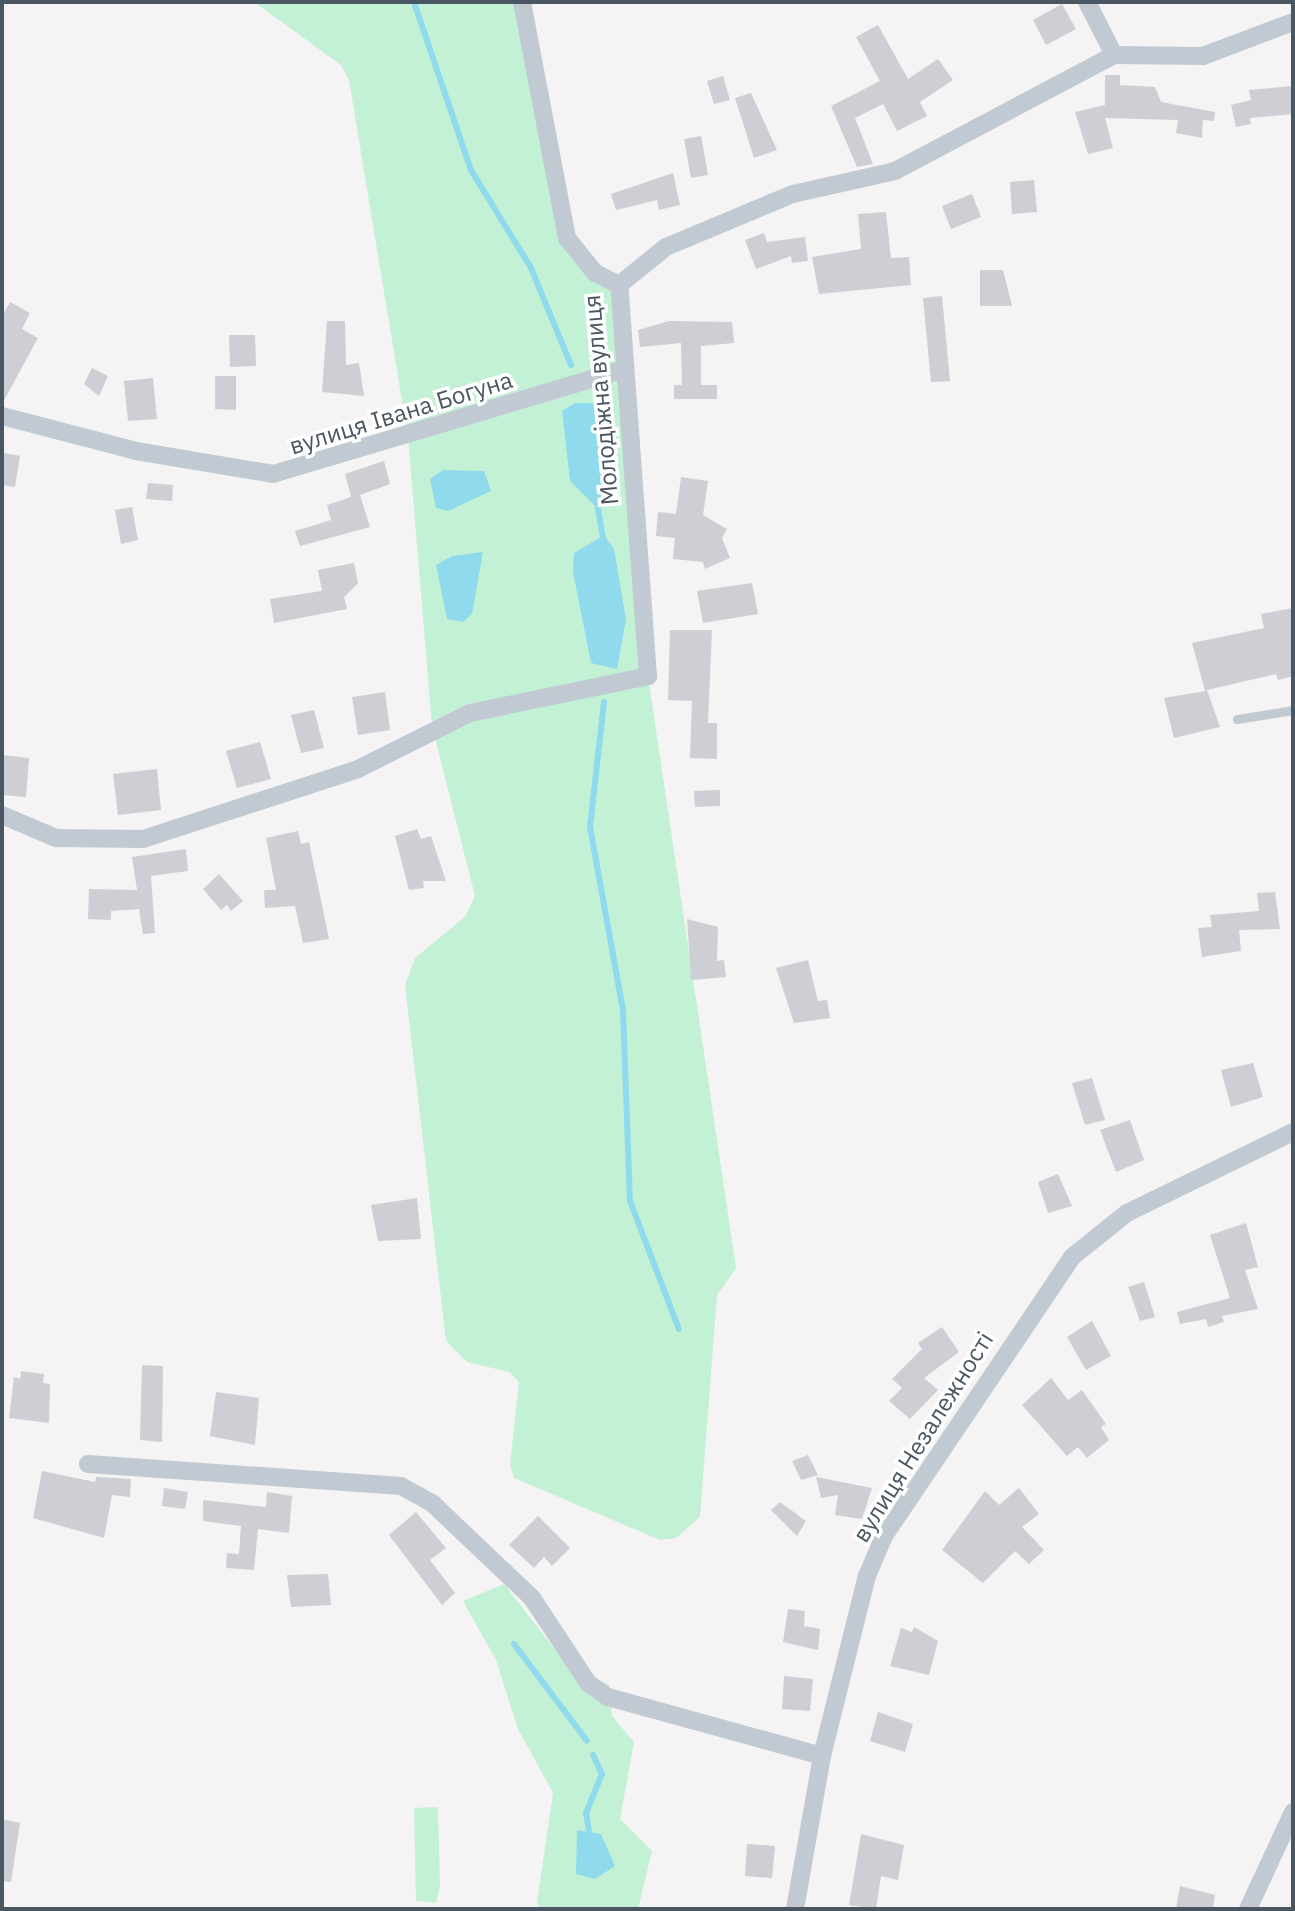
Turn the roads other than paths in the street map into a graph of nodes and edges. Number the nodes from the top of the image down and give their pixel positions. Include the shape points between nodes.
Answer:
1 (522, 2) edge
2 (1087, 2) edge
3 (1293, 22) edge
4 (1114, 55) junction
5 (619, 285) junction
6 (625, 369) junction
7 (2, 416) edge
8 (1293, 710) edge
9 (1237, 719) dead end
10 (2, 815) edge
11 (1293, 1132) edge
12 (88, 1464) dead end
13 (822, 1756) junction
14 (1293, 1812) edge
15 (795, 1909) edge
16 (1248, 1909) edge

1 - 5 street, Молодіжна вулиця via 567,238 595,273
2 - 4 street
3 - 4 street via 1203,56
4 - 5 street via 895,171 793,194 666,247
5 - 6 street, Молодіжна вулиця
6 - 7 street, вулиця Івана Богуна via 273,474 136,451
6 - 10 street, Молодіжна вулиця via 648,676 470,713 358,769 143,839 56,838
8 - 9 lane
11 - 13 street, вулиця Незалежності via 1127,1213 1072,1257 1047,1287 884,1536 867,1576
12 - 13 street via 401,1486 433,1504 532,1598 588,1683 608,1697
13 - 15 street, вулиця Незалежності
14 - 16 street

